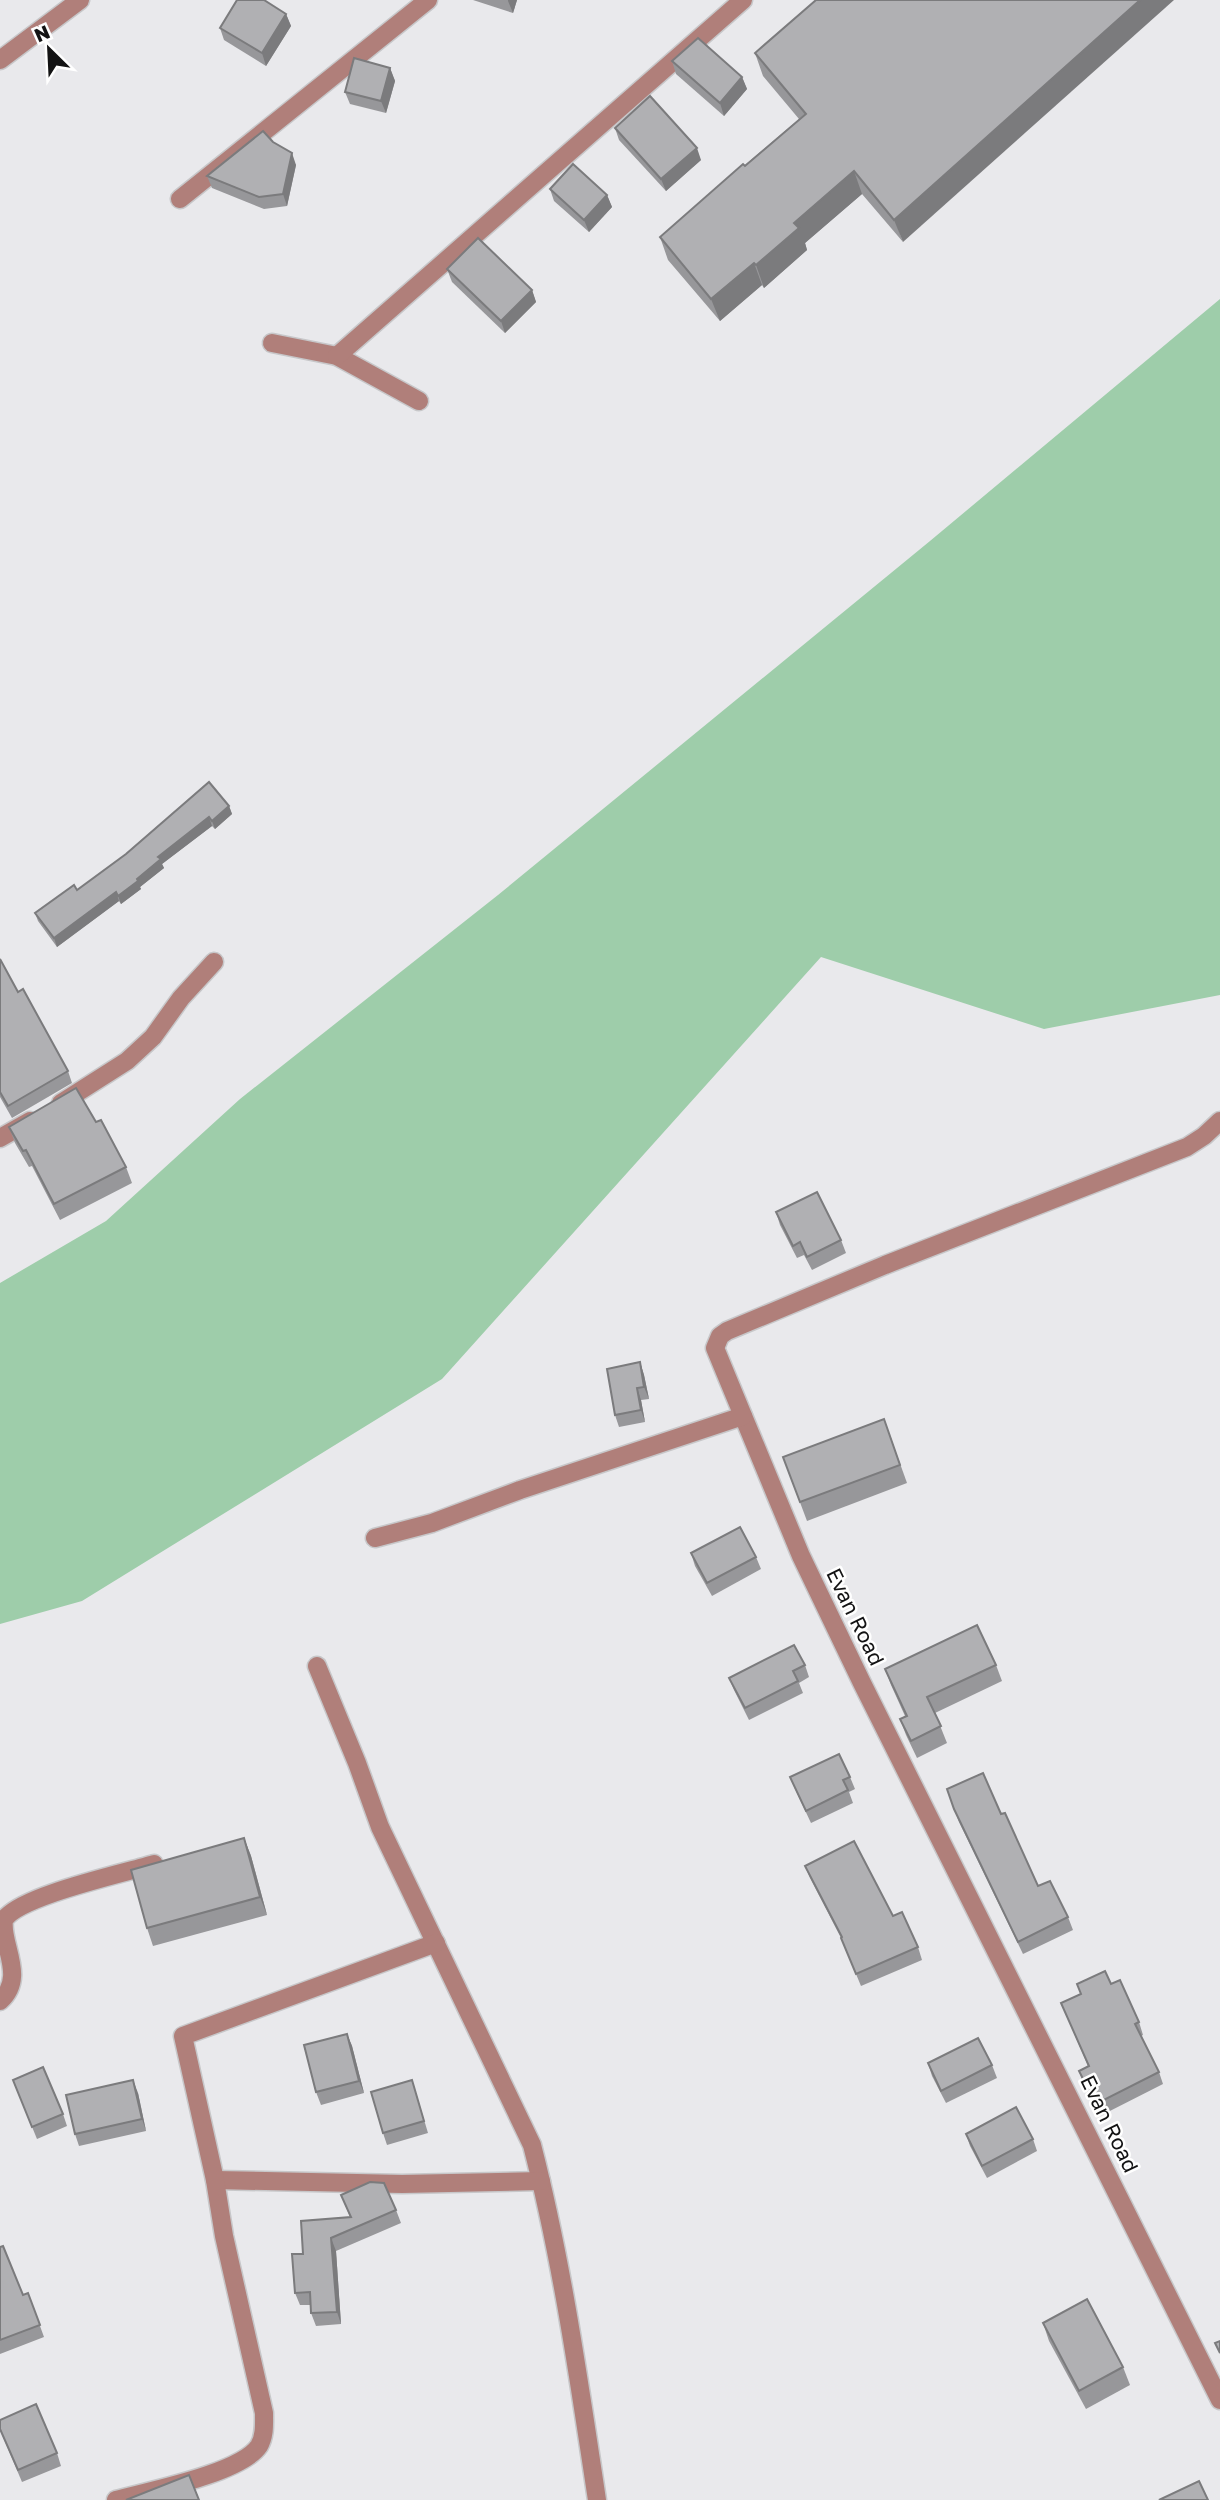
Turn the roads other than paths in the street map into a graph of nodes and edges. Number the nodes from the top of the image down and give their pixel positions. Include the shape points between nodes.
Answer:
1 (80, 0) edge
2 (428, 0) edge
3 (743, 0) edge
4 (0, 60) edge
5 (180, 199) dead end
6 (272, 343) dead end
7 (337, 356) junction
8 (419, 401) dead end
9 (214, 962) dead end
10 (1220, 1121) edge
11 (0, 1138) edge
12 (743, 1416) junction
13 (375, 1538) dead end
14 (317, 1666) dead end
15 (166, 1861) edge
16 (436, 1943) junction
17 (0, 2001) edge
18 (215, 2180) junction
19 (541, 2181) junction
20 (1220, 2400) edge
21 (116, 2500) edge
22 (597, 2500) edge

1 - 4 street
2 - 5 street
3 - 7 street
6 - 7 street
7 - 8 street
9 - 11 street via 153,1037 127,1061
10 - 12 street, Evan Road via 1187,1147 727,1331 715,1348
12 - 13 street via 432,1523
12 - 20 street, Evan Road via 801,1556 862,1684
14 - 16 street via 380,1827
15 - 17 street via 37,1898 12,1912 3,1920 1,1932 10,1982
16 - 18 street via 183,2036
16 - 19 street via 532,2145
18 - 19 street via 402,2185
18 - 21 street via 264,2413 264,2434 259,2446 227,2469
19 - 22 street

